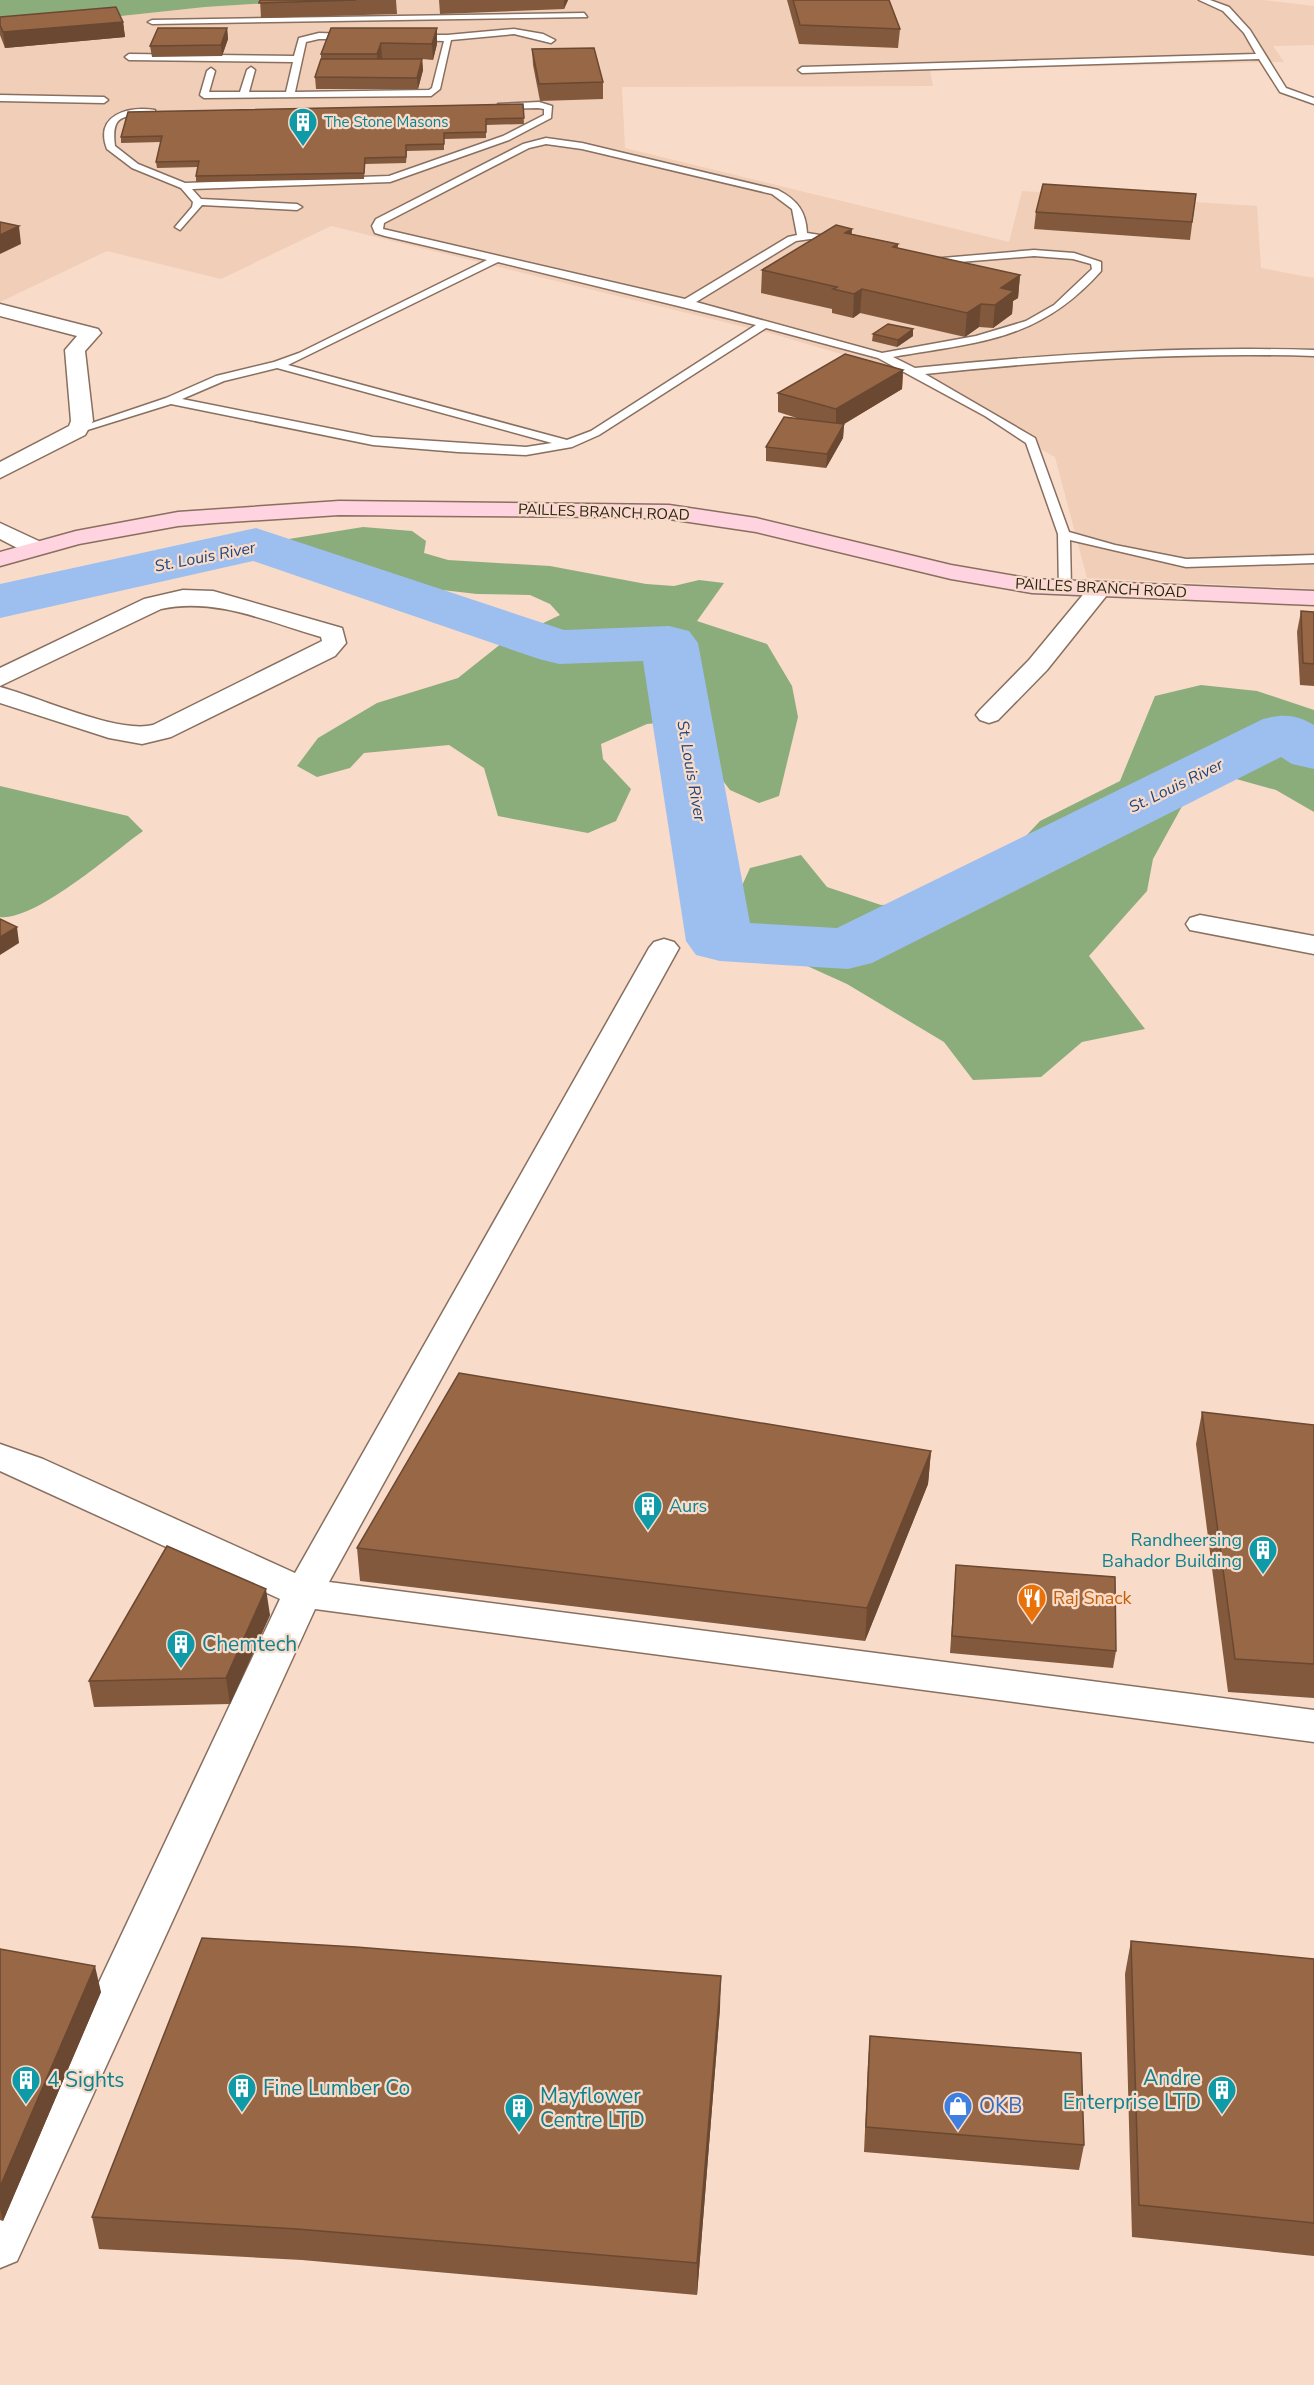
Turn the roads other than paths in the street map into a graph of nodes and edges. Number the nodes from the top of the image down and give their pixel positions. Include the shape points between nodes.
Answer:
1 (1203, 0) edge
2 (584, 15) dead end
3 (153, 22) dead end
4 (364, 37) edge
5 (398, 37) edge
6 (447, 38) junction
7 (551, 40) dead end
8 (1263, 56) junction
9 (129, 57) dead end
10 (298, 59) junction
11 (251, 70) dead end
12 (802, 70) dead end
13 (211, 71) dead end
14 (290, 94) junction
15 (244, 95) junction
16 (0, 98) edge
17 (104, 99) dead end
18 (1314, 102) edge
19 (487, 106) edge
20 (165, 112) edge
21 (184, 186) junction
22 (198, 202) junction
23 (297, 207) dead end
24 (180, 227) dead end
25 (802, 236) junction
26 (851, 244) edge
27 (922, 259) edge
28 (494, 260) junction
29 (687, 303) junction
30 (0, 310) edge
31 (765, 324) junction
32 (1314, 353) edge
33 (882, 356) junction
34 (277, 365) junction
35 (913, 372) junction
36 (170, 400) junction
37 (77, 430) junction
38 (568, 444) junction
39 (0, 471) edge
40 (0, 530) edge
41 (1064, 534) junction
42 (35, 548) junction
43 (0, 559) edge
44 (1314, 559) edge
45 (1064, 589) junction
46 (1099, 590) junction
47 (1314, 598) edge
48 (0, 678) edge
49 (0, 695) edge
50 (989, 715) dead end
51 (1200, 924) dead end
52 (1314, 945) edge
53 (664, 948) dead end
54 (0, 1457) edge
55 (303, 1593) junction
56 (1314, 1726) edge
57 (0, 2245) edge

1 - 8 lane via 1226,9
2 - 3 lane
4 - 10 lane via 308,38 302,40
5 - 6 lane
6 - 7 lane via 488,32 537,35
6 - 14 lane via 436,89 430,93
8 - 12 lane
8 - 18 lane via 1283,90
9 - 10 lane
10 - 14 lane
11 - 15 lane
13 - 15 lane via 204,96
14 - 15 lane
16 - 17 lane
19 - 21 lane via 549,108 548,116 506,138 390,179
20 - 21 lane via 124,113 114,118 108,131 110,147 135,166
21 - 22 lane
22 - 23 lane
22 - 24 lane
25 - 26 lane
25 - 28 lane via 802,215 791,200 775,192 610,152 546,141 526,146 376,226 389,234
25 - 29 lane
27 - 33 lane via 962,261 1050,251 1096,261 1097,268 1061,303 1031,323 982,337
28 - 29 lane
28 - 34 lane via 303,356
29 - 31 lane
30 - 37 street via 91,333 75,351 82,421
31 - 33 lane
31 - 38 lane via 595,433
32 - 35 lane via 1117,354 1012,360
33 - 35 lane
34 - 36 lane via 220,378
34 - 38 lane
35 - 41 lane via 1031,441
36 - 37 lane
36 - 38 lane via 373,441 526,451
37 - 39 street
40 - 42 street
41 - 44 lane via 1186,563
41 - 45 lane
42 - 43 main road, PAILLES BRANCH ROAD
42 - 45 main road, PAILLES BRANCH ROAD via 178,519 277,511 620,510 669,512 756,525 951,572
45 - 46 main road, PAILLES BRANCH ROAD
46 - 47 main road, PAILLES BRANCH ROAD
46 - 50 street via 1038,665
48 - 49 street via 153,604 183,597 213,598 333,633 334,643 326,651 162,731 141,736 109,730
51 - 52 street
53 - 55 street
54 - 55 street
55 - 56 street
55 - 57 street

